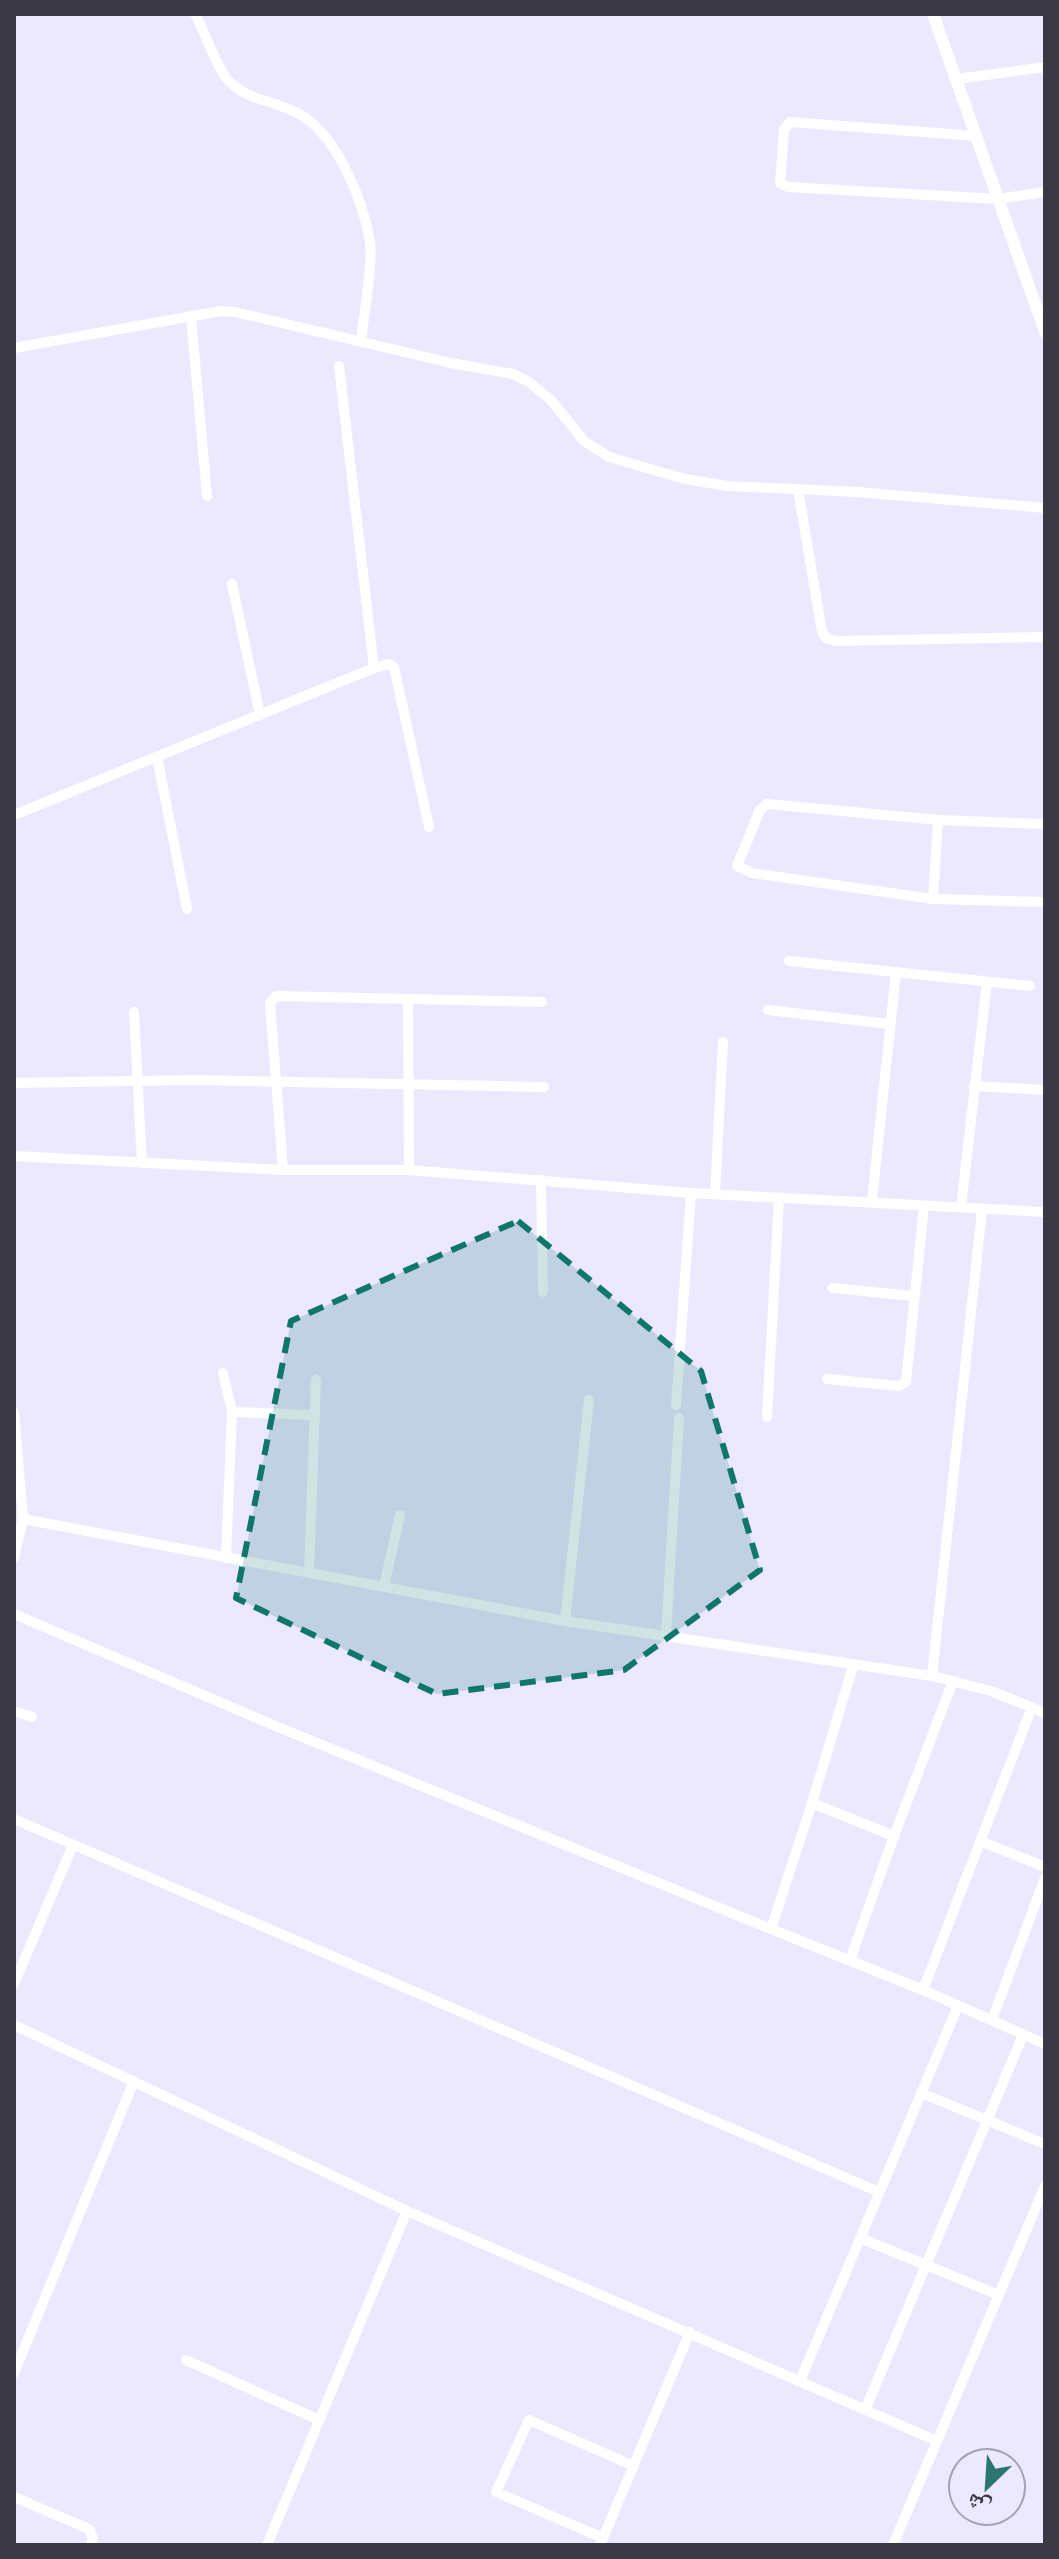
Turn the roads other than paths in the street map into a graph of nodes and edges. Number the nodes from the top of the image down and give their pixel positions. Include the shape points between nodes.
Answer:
1 (195, 14) edge
2 (933, 14) edge
3 (1045, 67) edge
4 (957, 79) junction
5 (977, 136) junction
6 (1045, 192) edge
7 (998, 199) junction
8 (191, 317) junction
9 (1045, 332) edge
10 (361, 340) junction
11 (14, 348) edge
12 (339, 366) dead end
13 (798, 489) junction
14 (207, 496) dead end
15 (1045, 508) edge
16 (232, 584) dead end
17 (1045, 637) edge
18 (374, 668) junction
19 (260, 715) junction
20 (157, 757) junction
21 (14, 815) edge
22 (938, 820) junction
23 (1045, 824) edge
24 (429, 827) dead end
25 (933, 899) junction
26 (1045, 902) edge
27 (187, 909) dead end
28 (789, 961) dead end
29 (896, 972) junction
30 (987, 982) junction
31 (1030, 986) dead end
32 (408, 999) junction
33 (542, 1002) dead end
34 (768, 1010) dead end
35 (134, 1012) dead end
36 (889, 1024) junction
37 (723, 1042) dead end
38 (139, 1081) junction
39 (275, 1082) junction
40 (14, 1083) edge
41 (409, 1085) junction
42 (974, 1086) junction
43 (544, 1087) dead end
44 (1045, 1090) edge
45 (14, 1156) edge
46 (142, 1163) junction
47 (283, 1170) junction
48 (409, 1170) junction
49 (541, 1180) junction
50 (691, 1193) junction
51 (715, 1194) junction
52 (779, 1198) junction
53 (872, 1201) junction
54 (924, 1206) junction
55 (961, 1207) junction
56 (982, 1210) junction
57 (1045, 1212) edge
58 (833, 1288) dead end
59 (543, 1292) dead end
60 (913, 1296) junction
61 (223, 1373) dead end
62 (827, 1379) dead end
63 (316, 1380) dead end
64 (589, 1400) dead end
65 (676, 1405) dead end
66 (14, 1412) edge
67 (232, 1412) junction
68 (315, 1415) junction
69 (767, 1417) dead end
70 (679, 1418) dead end
71 (400, 1515) dead end
72 (23, 1519) junction
73 (14, 1558) edge
74 (226, 1558) junction
75 (309, 1572) junction
76 (384, 1586) junction
77 (14, 1614) edge
78 (565, 1621) junction
79 (666, 1634) junction
80 (853, 1666) junction
81 (932, 1676) junction
82 (953, 1681) junction
83 (1032, 1707) junction
84 (14, 1711) edge
85 (1045, 1713) edge
86 (32, 1717) dead end
87 (812, 1803) junction
88 (14, 1819) edge
89 (894, 1836) junction
90 (980, 1841) junction
91 (73, 1845) junction
92 (1045, 1867) edge
93 (1045, 1878) edge
94 (771, 1929) junction
95 (850, 1960) junction
96 (14, 1984) edge
97 (923, 1990) junction
98 (958, 2006) junction
99 (992, 2020) junction
100 (14, 2025) edge
101 (1023, 2035) junction
102 (1045, 2044) edge
103 (134, 2081) junction
104 (921, 2093) junction
105 (988, 2119) junction
106 (1045, 2144) edge
107 (1045, 2186) edge
108 (879, 2192) junction
109 (407, 2211) junction
110 (860, 2238) junction
111 (926, 2265) junction
112 (999, 2295) junction
113 (690, 2332) junction
114 (17, 2358) edge
115 (186, 2360) dead end
116 (14, 2373) edge
117 (800, 2381) junction
118 (865, 2410) junction
119 (319, 2420) junction
120 (937, 2441) junction
121 (634, 2466) junction
122 (14, 2497) edge
123 (602, 2542) edge
124 (91, 2545) edge
125 (267, 2545) edge
126 (893, 2545) edge

1 - 10 street via 224,76 242,93 303,116 344,165 370,245
2 - 4 main road
3 - 4 street
4 - 5 main road
5 - 7 main road
5 - 7 street via 790,122 784,130 780,183
6 - 7 street
7 - 9 main road
8 - 10 street via 235,312
8 - 11 street
8 - 14 street
10 - 13 street via 513,374 551,400 584,441 626,463 728,486
12 - 18 street
13 - 15 street
13 - 17 street via 826,638
16 - 19 street
18 - 19 street
18 - 24 street via 394,667
19 - 20 street
20 - 21 street
20 - 27 street
22 - 23 street
22 - 25 street
22 - 25 street via 767,804 737,866 752,873
25 - 26 street
28 - 29 street
29 - 30 street
29 - 36 street
30 - 31 street
30 - 42 street
32 - 33 street
32 - 39 street via 276,996 270,1003
32 - 41 street
34 - 36 street
35 - 38 street
36 - 53 street
37 - 51 street
38 - 39 street
38 - 40 street
38 - 46 street
39 - 41 street
39 - 47 street
41 - 43 street
41 - 48 street
42 - 44 street
42 - 55 street
45 - 46 street
46 - 47 street
47 - 48 street
48 - 49 street
49 - 50 street
49 - 59 street
50 - 51 street
50 - 65 street
51 - 52 street
52 - 53 street
52 - 69 street
53 - 54 street
54 - 55 street
54 - 60 street
55 - 56 street
56 - 57 street
56 - 81 street
58 - 60 street
60 - 62 street via 903,1386
61 - 67 street
63 - 68 street
64 - 78 street
66 - 72 street
67 - 68 street
67 - 74 street
68 - 75 street
70 - 79 street
71 - 76 street
72 - 73 street
72 - 74 street
74 - 75 street
75 - 76 street
76 - 78 street
77 - 94 street
78 - 79 street
79 - 80 street
80 - 81 street
80 - 87 street
81 - 82 street
82 - 83 street
82 - 89 street
83 - 85 street
83 - 90 street
84 - 86 street
87 - 89 street
87 - 94 street
88 - 91 street
89 - 95 street
90 - 92 street
90 - 97 street
91 - 96 street
91 - 108 street
93 - 99 street
94 - 95 street
95 - 97 street
97 - 98 street
98 - 99 street
98 - 104 street
99 - 101 street
100 - 103 street
101 - 102 street
101 - 105 street
103 - 109 street
103 - 114 street
104 - 105 street
104 - 108 street
105 - 106 street
105 - 111 street
107 - 112 street
108 - 110 street
109 - 113 street
109 - 119 street
110 - 111 street
110 - 117 street
111 - 112 street
111 - 118 street
112 - 120 street
113 - 117 street
113 - 121 street
114 - 116 street
115 - 119 street
117 - 118 street
118 - 120 street
119 - 125 street
120 - 126 street
121 - 123 street
121 - 123 street via 529,2420 496,2492
122 - 124 street via 89,2529

